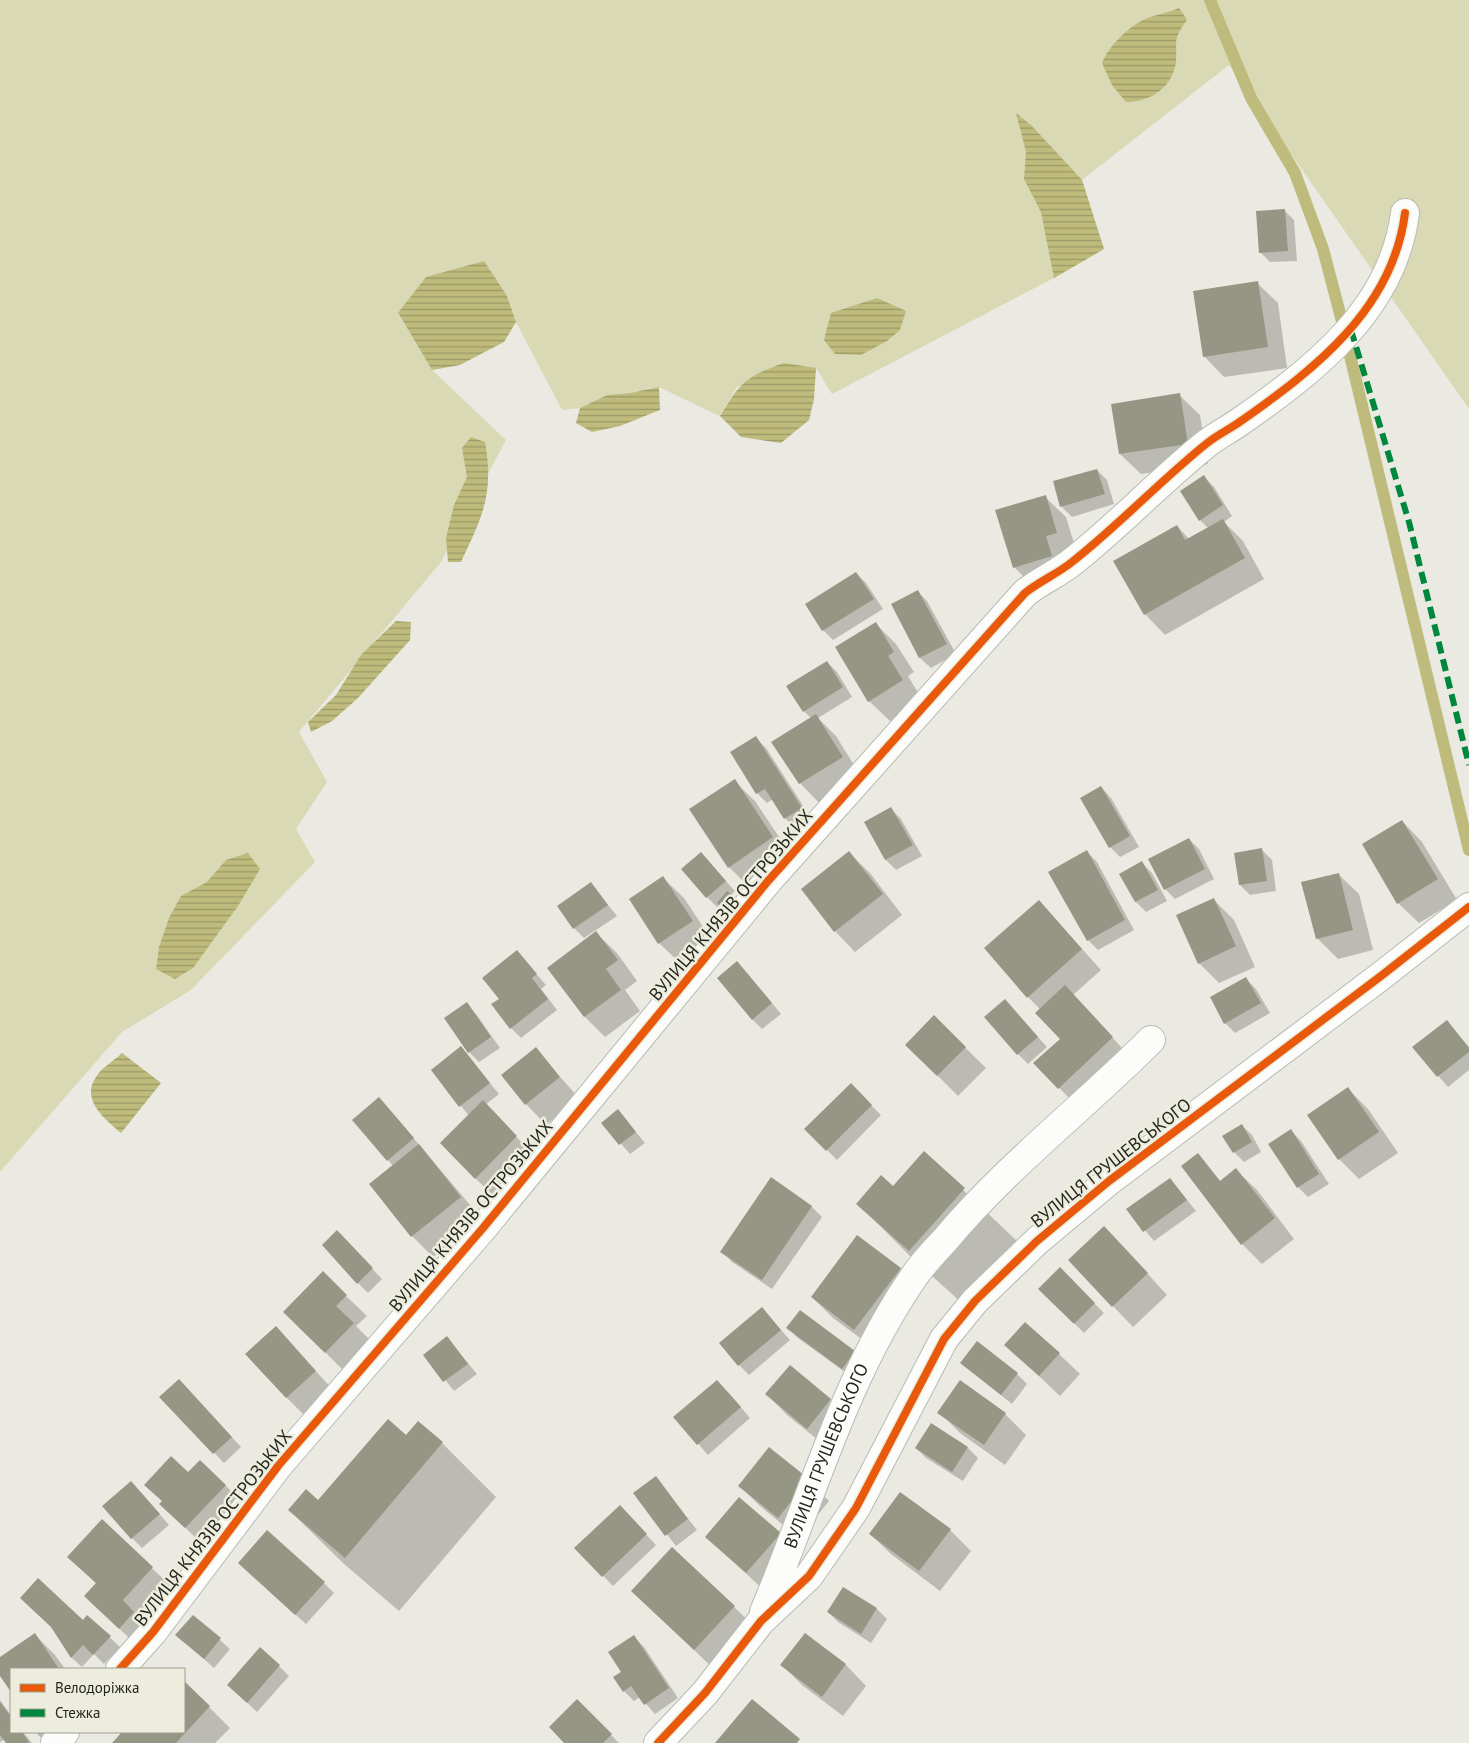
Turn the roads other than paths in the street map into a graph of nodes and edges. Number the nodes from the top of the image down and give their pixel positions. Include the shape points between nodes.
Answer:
1 (1405, 214) dead end
2 (1469, 907) edge
3 (1151, 1040) dead end
4 (761, 1621) junction
5 (121, 1668) edge
6 (64, 1733) edge
7 (55, 1743) edge
8 (658, 1743) edge

1 - 5 street, ВУЛИЦЯ КНЯЗІВ ОСТРОЗЬКИХ via 1396,257 1352,330 1325,356 1207,443 1073,562 1025,593 768,881 483,1228 278,1466 153,1632
2 - 4 street, ВУЛИЦЯ ГРУШЕВСЬКОГО via 1109,1181 1037,1241 975,1301 940,1347 856,1508 809,1576
3 - 4 street, ВУЛИЦЯ ГРУШЕВСЬКОГО via 974,1205 913,1277 861,1368
4 - 8 street, ВУЛИЦЯ ГРУШЕВСЬКОГО via 705,1693
6 - 7 street

